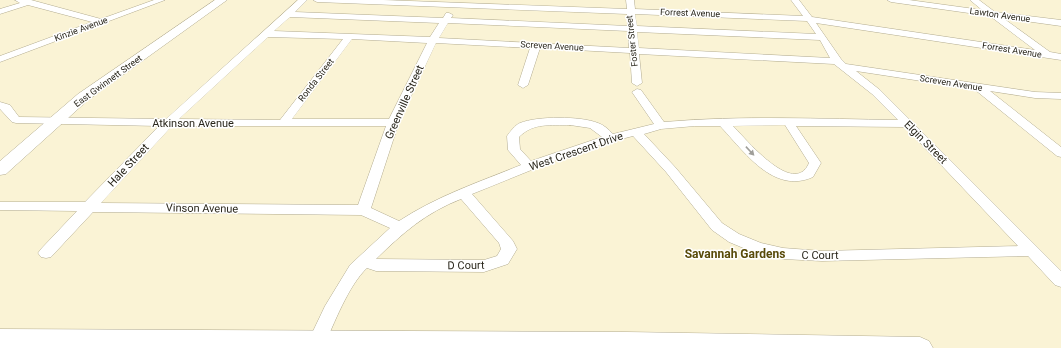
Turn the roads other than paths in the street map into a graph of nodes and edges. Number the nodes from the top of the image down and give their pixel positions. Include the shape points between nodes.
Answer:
1 (19, 0) edge
2 (143, 0) edge
3 (161, 0) edge
4 (222, 0) edge
5 (303, 0) edge
6 (317, 0) edge
7 (630, 0) edge
8 (795, 0) edge
9 (891, 0) edge
10 (974, 0) edge
11 (33, 1) edge
12 (457, 2) edge
13 (630, 11) junction
14 (0, 12) edge
15 (288, 14) junction
16 (992, 14) junction
17 (90, 19) junction
18 (810, 20) junction
19 (445, 21) junction
20 (101, 22) junction
21 (1061, 23) edge
22 (631, 28) junction
23 (267, 34) junction
24 (350, 36) junction
25 (823, 36) junction
26 (432, 41) junction
27 (536, 45) junction
28 (633, 50) junction
29 (0, 51) edge
30 (1048, 55) junction
31 (1061, 57) edge
32 (0, 59) edge
33 (839, 63) junction
34 (1061, 65) edge
35 (523, 85) dead end
36 (978, 87) junction
37 (1061, 96) edge
38 (0, 105) edge
39 (54, 122) junction
40 (393, 122) junction
41 (788, 122) junction
42 (168, 123) junction
43 (283, 123) junction
44 (723, 123) junction
45 (908, 124) junction
46 (662, 126) junction
47 (635, 131) junction
48 (610, 138) junction
49 (1061, 153) edge
50 (529, 167) junction
51 (0, 170) edge
52 (463, 193) junction
53 (0, 206) edge
54 (89, 206) junction
55 (363, 210) junction
56 (400, 227) junction
57 (1032, 251) junction
58 (46, 253) dead end
59 (366, 261) junction
60 (1061, 281) edge
61 (0, 339) edge
62 (315, 345) edge
63 (920, 348) edge

1 - 11 street
2 - 17 street, Kinzie Avenue
3 - 20 street, Kinzie Avenue
4 - 39 main road, East Gwinnett Street via 83,98
5 - 15 street, Hale Street
6 - 12 street, Forrest Avenue
7 - 13 street, Foster Street
8 - 18 street, Elgin Street
9 - 16 street, Lawton Avenue
10 - 16 street
11 - 14 street
11 - 17 street
12 - 13 street, Forrest Avenue
12 - 19 street, Greenville Street
13 - 18 street, Forrest Avenue
13 - 22 street, Foster Street
15 - 19 street
15 - 23 street, Hale Street
16 - 21 street, Lawton Avenue
16 - 30 street
17 - 20 street
17 - 29 street, Kinzie Avenue
18 - 25 street, Elgin Street
18 - 30 street, Forrest Avenue
19 - 22 street
19 - 26 street, Greenville Street
20 - 32 street, Kinzie Avenue
22 - 25 street
22 - 28 street, Foster Street
23 - 24 street, Screven Avenue
23 - 42 street, Hale Street
24 - 26 street, Screven Avenue
24 - 43 street, Ronda Street
25 - 33 street, Elgin Street
26 - 27 street, Screven Avenue
26 - 40 street, Greenville Street
27 - 28 street, Screven Avenue
27 - 35 street
28 - 33 street, Screven Avenue
28 - 46 street, Foster Street via 637,87
30 - 31 street, Forrest Avenue
30 - 34 street
33 - 36 street, Screven Avenue
33 - 45 street, Elgin Street via 876,92
36 - 37 street, Screven Avenue
36 - 49 street
38 - 39 street, Atkinson Avenue via 6,107 16,120
39 - 42 street, Atkinson Avenue
39 - 51 main road, East Gwinnett Street
40 - 43 street, Atkinson Avenue
40 - 55 street, Greenville Street
41 - 44 street, West Crescent Drive
44 -> 41 street via 770,171 780,176 801,177 809,174 815,163
41 - 45 street, West Crescent Drive
42 - 43 street, Atkinson Avenue
42 - 54 street, Hale Street
44 - 46 street, West Crescent Drive
45 - 57 street, Elgin Street
46 - 47 street, West Crescent Drive
47 - 48 street, West Crescent Drive
47 - 57 street, C Court via 723,231 757,247 788,255 822,256
48 - 50 street, West Crescent Drive
48 - 50 street via 601,129 584,123 533,123 523,126 513,136 514,150
50 - 52 street, West Crescent Drive
52 - 56 street, West Crescent Drive via 425,210
52 - 59 street, D Court via 506,241 509,249 506,258 500,263 484,266 376,265
53 - 54 street, Vinson Avenue
54 - 55 street, Vinson Avenue
54 - 58 street, Hale Street
55 - 56 street, Vinson Avenue
56 - 59 street, West Crescent Drive
57 - 60 street, Elgin Street
59 - 62 street, West Crescent Drive via 346,285
61 - 62 main road
62 - 63 main road via 627,342

